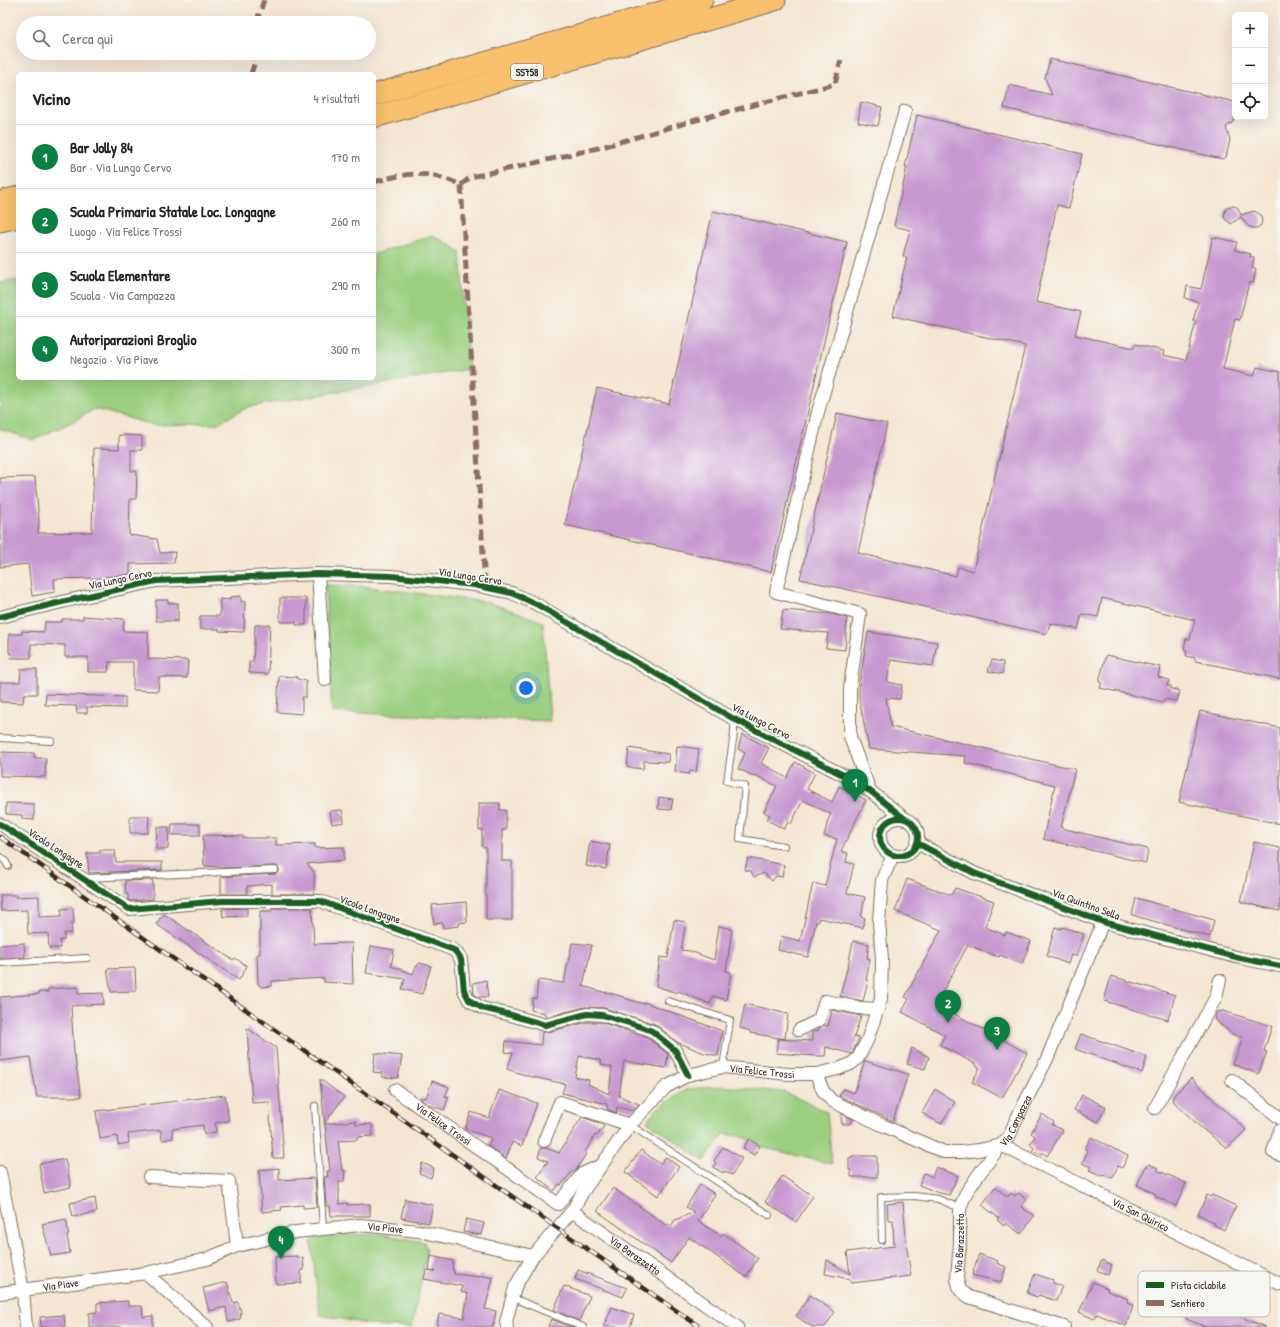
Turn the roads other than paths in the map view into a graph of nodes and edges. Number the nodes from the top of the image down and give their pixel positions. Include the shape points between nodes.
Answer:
1 (702, 0) edge
2 (775, 0) edge
3 (376, 94) edge
4 (905, 111) dead end
5 (376, 116) edge
6 (16, 198) edge
7 (0, 202) edge
8 (16, 218) edge
9 (0, 222) edge
10 (318, 574) junction
11 (0, 616) edge
12 (325, 680) dead end
13 (734, 719) junction
14 (0, 738) edge
15 (51, 741) dead end
16 (870, 792) junction
17 (885, 803) junction
18 (904, 818) junction
19 (0, 824) edge
20 (881, 829) junction
21 (917, 843) junction
22 (784, 846) dead end
23 (893, 855) junction
24 (0, 857) edge
25 (8, 866) dead end
26 (275, 870) dead end
27 (84, 878) junction
28 (1103, 922) junction
29 (87, 958) dead end
30 (0, 963) edge
31 (1280, 966) edge
32 (1220, 980) dead end
33 (668, 1001) dead end
34 (878, 1009) junction
35 (799, 1030) dead end
36 (723, 1067) junction
37 (688, 1074) junction
38 (816, 1074) junction
39 (1232, 1080) dead end
40 (396, 1090) dead end
41 (315, 1106) dead end
42 (1155, 1108) dead end
43 (1280, 1118) edge
44 (630, 1125) junction
45 (1280, 1130) edge
46 (544, 1141) dead end
47 (1001, 1146) junction
48 (1280, 1155) edge
49 (603, 1164) junction
50 (0, 1172) edge
51 (149, 1177) dead end
52 (960, 1208) junction
53 (572, 1211) junction
54 (769, 1215) dead end
55 (324, 1228) junction
56 (882, 1240) dead end
57 (237, 1246) junction
58 (533, 1256) junction
59 (1254, 1271) edge
60 (146, 1273) junction
61 (1270, 1279) edge
62 (1280, 1284) edge
63 (23, 1290) junction
64 (0, 1293) edge
65 (513, 1298) junction
66 (26, 1327) edge
67 (206, 1327) edge
68 (507, 1327) edge
69 (583, 1327) edge
70 (737, 1327) edge
71 (1064, 1327) edge

1 - 3 highway, SS758
2 - 5 highway, SS758
4 - 16 street via 818,412 776,592 860,614 850,688 850,737
6 - 7 highway
8 - 9 highway
10 - 11 street, Via Lungo Cervo via 156,581
10 - 12 street
10 - 13 street, Via Lungo Cervo via 391,576 480,586 512,593 556,615
13 - 16 street, Via Lungo Cervo via 847,777
13 - 22 lane via 726,781 745,786 740,839
14 - 15 lane
16 - 17 street, Via Lungo Cervo
17 - 18 street, Via Lungo Cervo
17 - 20 street
18 - 20 street via 898,817 888,821
18 - 21 street via 914,825
19 - 27 street, Vicolo Longagne
20 - 23 street via 880,842 883,848
21 - 23 street via 905,855
21 - 28 street, Via Quintino Sella via 974,873
23 - 34 street, Via Felice Trossi via 882,880 879,922 882,958 881,999
24 - 25 lane
26 - 27 lane, Vicolo Longagne
27 - 37 street, Vicolo Longagne via 129,909 222,901 320,901 454,950 461,959 464,990 469,1000 482,1008 545,1025 587,1014 602,1015 642,1027 652,1031 675,1050
28 - 31 street, Via Quintino Sella
28 - 47 street, Via Campazza via 1047,1058 1010,1136
29 - 30 lane
32 - 42 street via 1216,997
33 - 36 lane via 730,1020
34 - 35 street via 825,1001 819,1020
34 - 38 street, Via Felice Trossi via 858,1058 838,1070
36 - 37 street, Via Felice Trossi
36 - 38 street, Via Felice Trossi via 788,1074
37 - 44 street, Via Felice Trossi via 666,1087
38 - 47 street, Via Campazza via 822,1091 832,1101 944,1152
39 - 43 street
40 - 49 street, Via Felice Trossi via 558,1204 582,1174
41 - 55 lane
44 - 46 street via 560,1102
44 - 49 street, Via Felice Trossi
44 - 54 lane
45 - 48 street via 1272,1152
47 - 52 street, Via Barazzetto via 966,1193
47 - 59 street, Via San Quirico
49 - 53 street, Via Felice Trossi
50 - 63 street
51 - 57 street via 229,1181
52 - 56 lane via 938,1199 914,1196 881,1197
52 - 71 street, Via Barazzetto via 957,1279 960,1290 969,1298
53 - 58 street, Via Felice Trossi
53 - 70 street, Via Barazzetto
55 - 57 street, Via Piave
55 - 58 street, Via Piave via 360,1225 419,1231
57 - 60 street, Via Piave via 207,1259
58 - 65 street, Via Felice Trossi via 515,1286
60 - 63 street, Via Piave
60 - 67 street
61 - 62 street, Via San Quirico
63 - 64 street, Via Piave
63 - 66 street
65 - 68 street, Via Felice Trossi
65 - 69 lane

